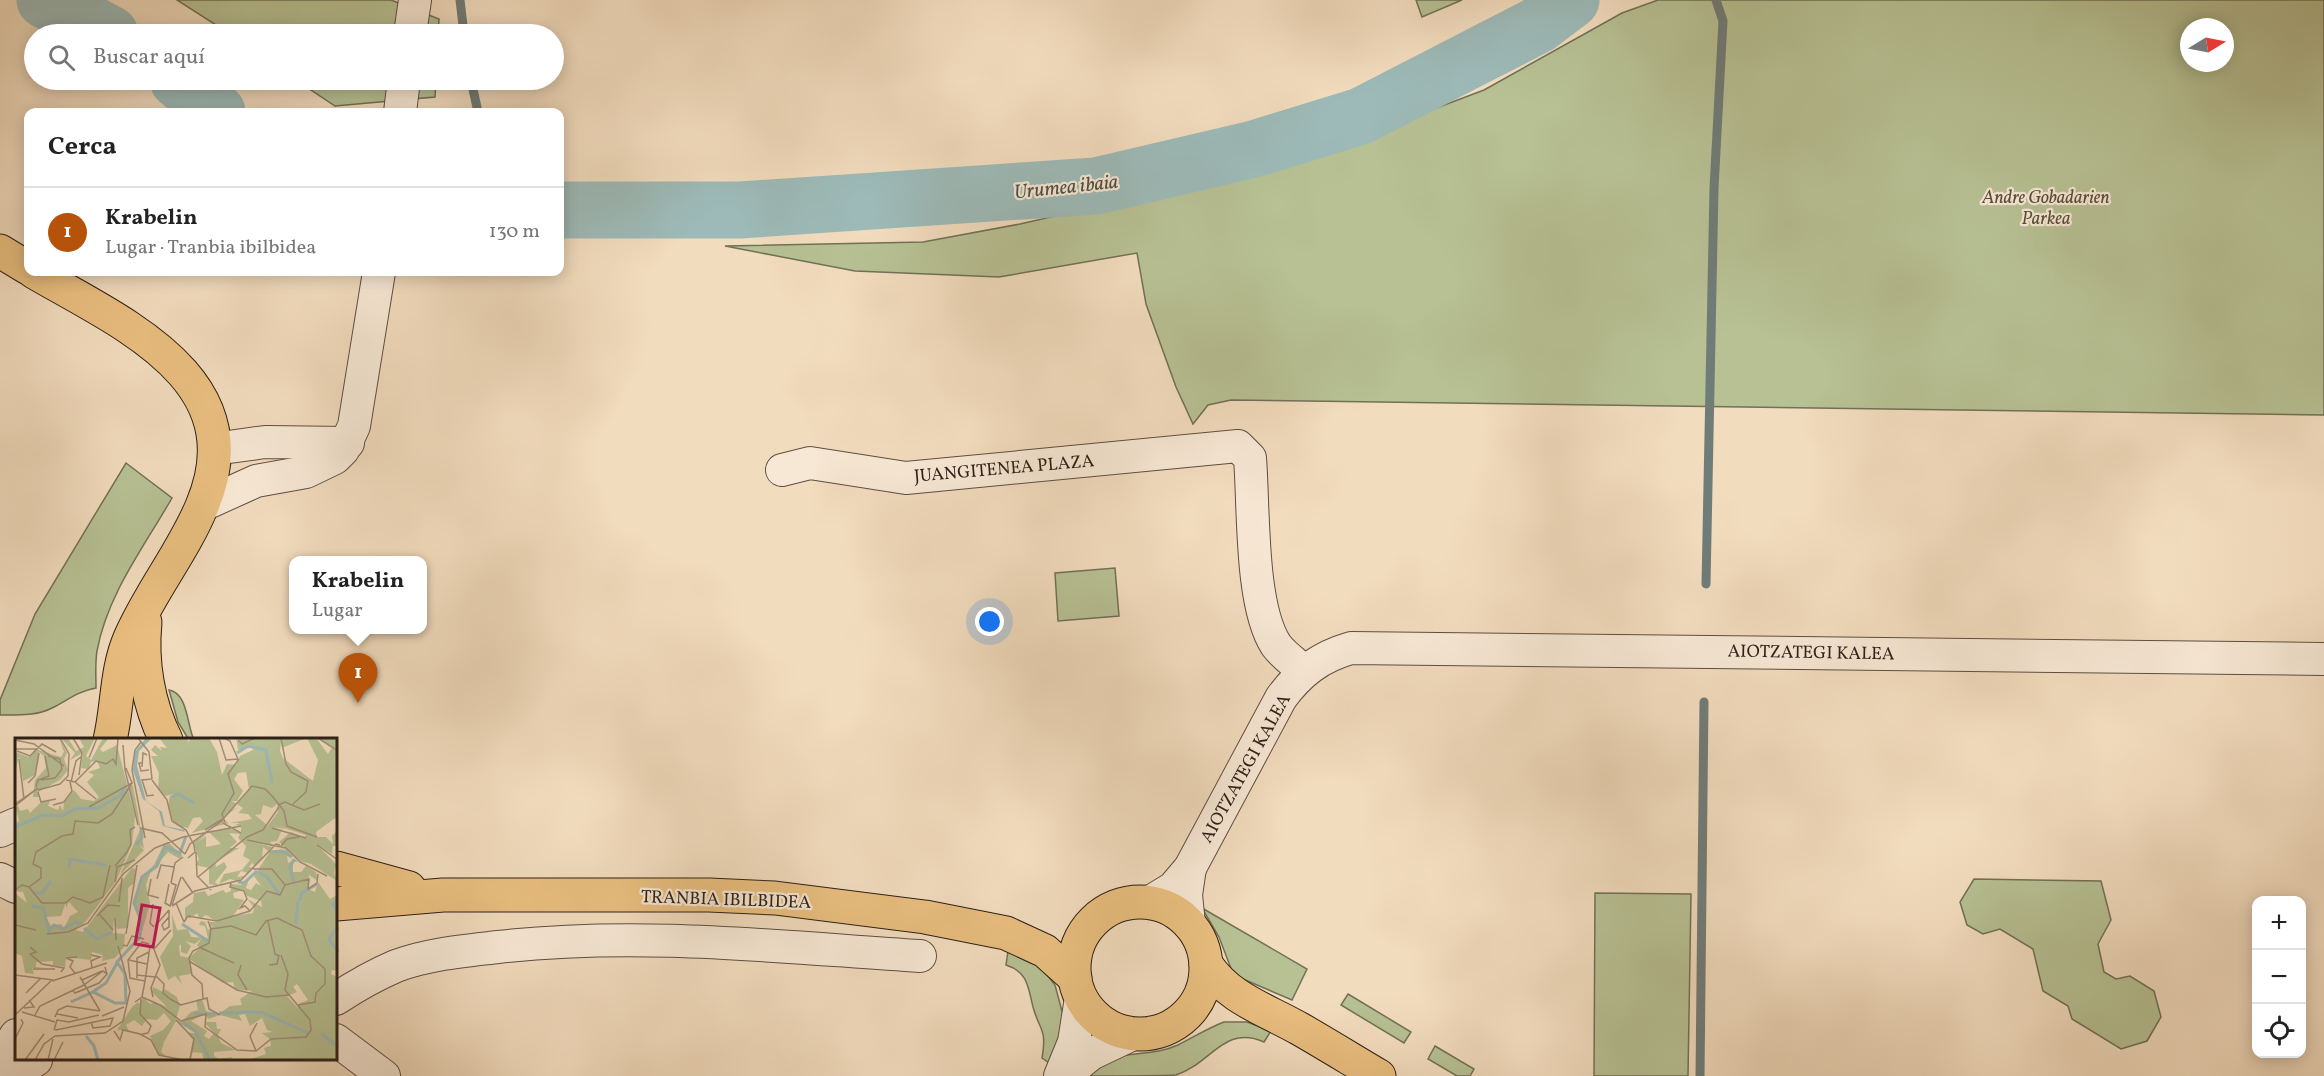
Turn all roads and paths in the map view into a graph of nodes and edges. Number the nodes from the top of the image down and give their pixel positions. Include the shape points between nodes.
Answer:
1 (415, 0) edge
2 (411, 24) edge
3 (403, 90) edge
4 (400, 108) edge
5 (0, 251) edge
6 (24, 266) edge
7 (41, 276) edge
8 (378, 282) edge
9 (348, 443) junction
10 (214, 449) junction
11 (782, 470) dead end
12 (203, 505) junction
13 (147, 605) junction
14 (2324, 659) edge
15 (1304, 671) junction
16 (110, 738) edge
17 (165, 738) edge
18 (15, 824) edge
19 (0, 831) edge
20 (1190, 868) junction
21 (338, 869) edge
22 (0, 879) edge
23 (15, 886) edge
24 (443, 895) junction
25 (1150, 902) junction
26 (338, 904) edge
27 (1095, 920) junction
28 (1189, 924) junction
29 (1006, 933) junction
30 (920, 956) dead end
31 (1206, 964) junction
32 (1078, 988) junction
33 (338, 998) edge
34 (1246, 1002) junction
35 (1192, 1010) junction
36 (1133, 1034) junction
37 (15, 1037) edge
38 (338, 1042) edge
39 (0, 1060) edge
40 (33, 1061) edge
41 (12, 1076) edge
42 (384, 1076) edge
43 (1062, 1076) edge
44 (1379, 1076) edge

1 - 2 street
3 - 4 street
5 - 6 main road
7 - 10 main road via 154,343 174,362 200,397 211,424
8 - 9 street
9 - 10 street via 265,442
9 - 12 street via 321,466 256,481
10 - 12 main road
11 - 15 street, JUANGITENEA PLAZA via 810,463 906,478 1238,446 1250,458 1258,595 1263,619 1277,647
12 - 13 main road
13 - 16 main road via 129,639
13 - 17 main road via 145,668
14 - 15 street, AIOTZATEGI KALEA via 1370,646 1334,653
15 - 20 street, AIOTZATEGI KALEA via 1281,698
18 - 19 street
20 - 25 street, AIOTZATEGI KALEA via 1173,888
20 - 28 street, AIOTZATEGI KALEA via 1186,893
21 - 24 main road, TRANBIA IBILBIDEA
22 - 23 street
24 - 26 main road, TRANBIA IBILBIDEA
24 - 29 main road, TRANBIA IBILBIDEA via 775,898 925,917
25 - 27 main road, TRANBIA IBILBIDEA via 1120,906
25 - 28 main road, TRANBIA IBILBIDEA via 1168,908
27 - 29 main road, TRANBIA IBILBIDEA via 1051,931
27 - 32 main road, TRANBIA IBILBIDEA via 1078,946
28 - 31 main road, TRANBIA IBILBIDEA via 1203,947
29 - 32 main road, TRANBIA IBILBIDEA via 1045,951
30 - 33 street via 687,939 550,941 451,952 396,966
31 - 34 main road, TRANBIA IBILBIDEA via 1222,985
31 - 35 main road, TRANBIA IBILBIDEA via 1201,996
32 - 36 main road, TRANBIA IBILBIDEA via 1094,1016 1112,1028
32 - 43 street via 1074,1042
34 - 35 main road, TRANBIA IBILBIDEA
34 - 44 main road, TRANBIA IBILBIDEA
35 - 36 main road, TRANBIA IBILBIDEA via 1175,1025 1155,1033
36 - 43 street via 1091,1054
37 - 39 street
38 - 42 street
40 - 41 street

